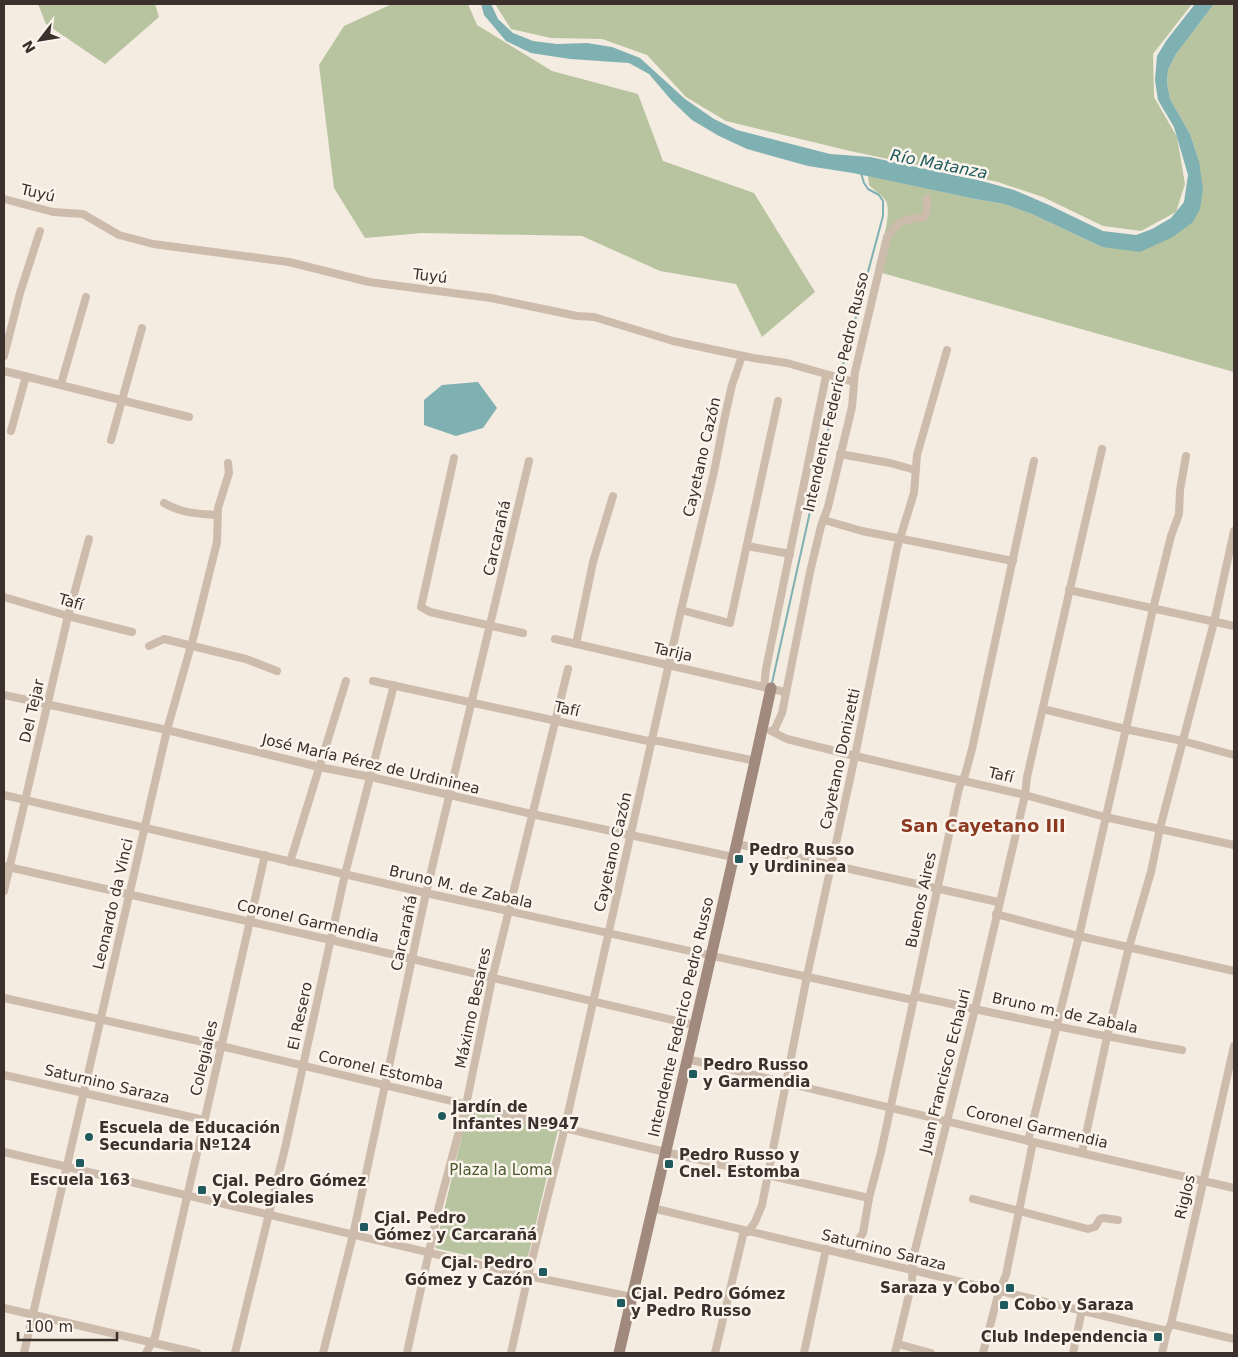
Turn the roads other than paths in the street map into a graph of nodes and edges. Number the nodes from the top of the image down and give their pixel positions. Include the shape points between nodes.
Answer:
1 (4, 199) edge
2 (928, 199) dead end
3 (40, 231) dead end
4 (86, 297) dead end
5 (142, 328) dead end
6 (948, 350) dead end
7 (4, 356) edge
8 (742, 356) junction
9 (4, 371) edge
10 (26, 376) junction
11 (826, 376) junction
12 (854, 382) junction
13 (61, 384) junction
14 (122, 400) junction
15 (778, 401) dead end
16 (189, 416) dead end
17 (11, 431) dead end
18 (111, 440) dead end
19 (1102, 449) dead end
20 (840, 454) junction
21 (1186, 456) dead end
22 (454, 458) dead end
23 (529, 461) dead end
24 (1034, 461) dead end
25 (228, 463) dead end
26 (915, 470) junction
27 (613, 496) dead end
28 (164, 503) dead end
29 (217, 515) junction
30 (824, 520) junction
31 (1234, 531) edge
32 (900, 538) junction
33 (89, 539) dead end
34 (747, 546) junction
35 (790, 554) junction
36 (1013, 561) junction
37 (1069, 590) junction
38 (4, 597) edge
39 (1153, 608) junction
40 (681, 610) junction
41 (68, 616) junction
42 (1214, 622) junction
43 (490, 626) junction
44 (1234, 626) edge
45 (132, 632) dead end
46 (523, 633) dead end
47 (555, 639) dead end
48 (576, 644) junction
49 (149, 646) dead end
50 (191, 646) junction
51 (670, 665) junction
52 (568, 668) dead end
53 (278, 670) dead end
54 (346, 681) dead end
55 (373, 681) dead end
56 (394, 685) junction
57 (767, 688) junction
58 (786, 692) junction
59 (4, 695) edge
60 (472, 702) junction
61 (48, 706) junction
62 (1043, 709) junction
63 (556, 721) junction
64 (762, 729) junction
65 (1124, 729) junction
66 (167, 730) junction
67 (774, 731) junction
68 (652, 741) junction
69 (1183, 741) junction
70 (1234, 754) edge
71 (855, 756) junction
72 (756, 761) junction
73 (318, 767) junction
74 (371, 777) junction
75 (963, 780) junction
76 (4, 795) edge
77 (1025, 795) junction
78 (450, 796) junction
79 (25, 800) junction
80 (532, 814) junction
81 (1105, 817) junction
82 (145, 828) junction
83 (1160, 828) junction
84 (631, 836) junction
85 (736, 845) junction
86 (1234, 846) edge
87 (265, 856) junction
88 (733, 857) junction
89 (290, 862) junction
90 (832, 864) junction
91 (6, 867) edge
92 (345, 874) junction
93 (938, 887) junction
94 (4, 891) edge
95 (426, 894) junction
96 (129, 895) junction
97 (998, 902) junction
98 (509, 912) junction
99 (996, 914) junction
100 (250, 921) junction
101 (609, 934) junction
102 (1079, 936) junction
103 (331, 940) junction
104 (1128, 947) junction
105 (712, 956) junction
106 (412, 959) junction
107 (1234, 971) edge
108 (807, 976) junction
109 (492, 979) junction
110 (4, 998) edge
111 (914, 998) junction
112 (593, 1003) junction
113 (975, 1009) junction
114 (100, 1019) junction
115 (1056, 1025) junction
116 (694, 1026) junction
117 (1106, 1037) junction
118 (221, 1046) junction
119 (1234, 1046) edge
120 (1182, 1050) dead end
121 (686, 1059) junction
122 (303, 1066) junction
123 (4, 1075) edge
124 (787, 1083) junction
125 (384, 1085) junction
126 (84, 1094) junction
127 (466, 1105) junction
128 (890, 1106) junction
129 (204, 1120) junction
130 (947, 1120) junction
131 (565, 1127) junction
132 (1030, 1141) junction
133 (4, 1152) edge
134 (665, 1152) junction
135 (1082, 1153) junction
136 (67, 1166) junction
137 (768, 1175) junction
138 (1202, 1180) junction
139 (1234, 1188) edge
140 (186, 1195) junction
141 (869, 1198) junction
142 (974, 1199) dead end
143 (652, 1208) junction
144 (1019, 1212) junction
145 (268, 1215) junction
146 (1118, 1220) dead end
147 (746, 1231) junction
148 (353, 1234) junction
149 (826, 1249) junction
150 (428, 1252) junction
151 (849, 1254) junction
152 (913, 1272) junction
153 (528, 1276) junction
154 (999, 1291) junction
155 (632, 1297) junction
156 (4, 1308) edge
157 (1082, 1310) junction
158 (33, 1314) junction
159 (1169, 1328) junction
160 (1234, 1339) edge
161 (153, 1342) junction
162 (898, 1344) junction
163 (24, 1353) edge
164 (146, 1353) edge
165 (197, 1353) edge
166 (235, 1353) edge
167 (323, 1353) edge
168 (406, 1353) edge
169 (511, 1353) edge
170 (619, 1353) edge
171 (715, 1353) edge
172 (804, 1353) edge
173 (895, 1353) edge
174 (931, 1353) edge
175 (984, 1353) edge
176 (1073, 1353) edge
177 (1162, 1353) edge

1 - 8 street, Tuyú via 54,212 83,214 106,229 153,244 289,262 369,282 491,298 594,317 673,341
2 - 12 street, Intendente Federico Pedro Russo via 928,211 924,217 903,221 887,237
3 - 7 street
4 - 13 street
5 - 14 street
6 - 26 street, Cayetano Donizetti
8 - 11 street, Tuyú via 787,363
8 - 40 street, Cayetano Cazón
9 - 10 street
10 - 13 street
10 - 17 street
11 - 12 street, Tuyú
11 - 35 street
12 - 20 street, Intendente Federico Pedro Russo via 852,407
13 - 14 street
14 - 16 street
14 - 18 street
15 - 34 street
19 - 37 street, Juan Francisco Echauri
20 - 26 street
20 - 30 street, Intendente Federico Pedro Russo
21 - 39 street via 1179,514 1170,536
22 - 43 street via 421,607
23 - 43 street, Carcarañá
24 - 36 street, Buenos Aires
25 - 29 street, Leonardo da Vinci via 229,473
26 - 32 street, Cayetano Donizetti via 914,493
27 - 48 street via 593,562
28 - 29 street via 186,512
29 - 50 street, Leonardo da Vinci via 217,542
30 - 32 street
30 - 58 street, Intendente Federico Pedro Russo
31 - 42 street
32 - 36 street
32 - 71 street, Cayetano Donizetti
33 - 41 street, Del Tejar
34 - 35 street
34 - 40 street via 730,623
35 - 57 street
36 - 75 street, Buenos Aires
37 - 39 street
37 - 62 street, Juan Francisco Echauri
38 - 41 street, Tafí
39 - 42 street
39 - 65 street
40 - 51 street, Cayetano Cazón
41 - 45 street, Tafí
41 - 61 street, Del Tejar
42 - 44 street
42 - 69 street
43 - 46 street
43 - 60 street, Carcarañá
47 - 48 street, Tarija
48 - 51 street, Tarija
49 - 50 street via 164,639
50 - 53 street
50 - 66 street, Leonardo da Vinci
51 - 57 street, Tarija
51 - 68 street, Cayetano Cazón
52 - 63 street, Máximo Besares
54 - 73 street
55 - 56 street, Tafí
56 - 60 street, Tafí
56 - 74 street, El Resero
57 - 58 street, Tarija
57 - 64 street, Intendente Federico Pedro Russo
58 - 67 street, Intendente Federico Pedro Russo
59 - 61 street, José María Pérez de Urdininea
60 - 63 street, Tafí
60 - 78 street, Carcarañá
61 - 66 street, José María Pérez de Urdininea
61 - 79 street, Del Tejar
62 - 65 street
62 - 77 street, Juan Francisco Echauri
63 - 68 street, Tafí
63 - 80 street, Máximo Besares
64 - 67 street, Tafí
64 - 72 street, Intendente Federico Pedro Russo
65 - 69 street
65 - 81 street
66 - 73 street, José María Pérez de Urdininea
66 - 82 street, Leonardo da Vinci
67 - 71 street, Tafí via 787,739
68 - 72 street, Tafí
68 - 84 street, Cayetano Cazón
69 - 70 street
69 - 83 street
71 - 75 street, Tafí
71 - 90 street, Cayetano Donizetti
72 - 85 street, Intendente Federico Pedro Russo
73 - 74 street, José María Pérez de Urdininea
73 - 89 street
74 - 78 street, José María Pérez de Urdininea
74 - 92 street, El Resero
75 - 77 street, Tafí
75 - 93 street, Buenos Aires via 958,788
76 - 79 street, Bruno M. de Zabala
77 - 81 street, Tafí
77 - 97 street, Juan Francisco Echauri
78 - 80 street, José María Pérez de Urdininea
78 - 95 street, Carcarañá
79 - 82 street, Bruno M. de Zabala
79 - 91 street, Del Tejar
80 - 84 street, José María Pérez de Urdininea
80 - 98 street, Máximo Besares
81 - 83 street, Tafí
81 - 102 street
82 - 87 street, Bruno M. de Zabala
82 - 96 street, Leonardo da Vinci
83 - 86 street, Tafí
83 - 104 street via 1151,872
84 - 88 street, José María Pérez de Urdininea
84 - 101 street, Cayetano Cazón
85 - 88 street, Intendente Federico Pedro Russo
85 - 90 street
87 - 89 street, Bruno M. de Zabala
87 - 100 street, Colegiales
88 - 105 street, Intendente Federico Pedro Russo
89 - 92 street, Bruno M. de Zabala
90 - 93 street
90 - 108 street, Cayetano Donizetti
91 - 94 street, Del Tejar
91 - 96 street, Coronel Garmendia
92 - 95 street, Bruno M. de Zabala
92 - 103 street, El Resero
93 - 97 street
93 - 111 street, Buenos Aires
95 - 98 street, Bruno M. de Zabala
95 - 106 street, Carcarañá
96 - 100 street, Coronel Garmendia
96 - 114 street, Leonardo da Vinci
97 - 99 street, Juan Francisco Echauri
98 - 101 street, Bruno M. de Zabala
98 - 109 street, Máximo Besares
99 - 102 street
99 - 113 street, Juan Francisco Echauri
100 - 103 street, Coronel Garmendia
100 - 118 street, Colegiales
101 - 105 street, Bruno M. de Zabala
101 - 112 street, Cayetano Cazón
102 - 104 street
102 - 115 street
103 - 106 street, Coronel Garmendia
103 - 122 street, El Resero
104 - 107 street
104 - 117 street
105 - 108 street, Bruno M. de Zabala
105 - 116 street, Intendente Federico Pedro Russo
106 - 109 street, Coronel Garmendia
106 - 125 street, Carcarañá
108 - 111 street, Bruno M. de Zabala
108 - 124 street, Cayetano Donizetti
109 - 112 street, Coronel Garmendia
109 - 127 street, Máximo Besares
110 - 114 street, Coronel Estomba
111 - 113 street, Bruno m. de Zabala
111 - 128 street, Buenos Aires
112 - 116 street, Coronel Garmendia
112 - 131 street, Cayetano Cazón
113 - 115 street, Bruno m. de Zabala
113 - 130 street, Juan Francisco Echauri
114 - 118 street, Coronel Estomba
114 - 126 street, Leonardo da Vinci
115 - 117 street, Bruno m. de Zabala
115 - 132 street
116 - 121 street, Intendente Federico Pedro Russo
117 - 120 street, Bruno m. de Zabala
117 - 135 street
118 - 122 street, Coronel Estomba
118 - 129 street, Colegiales
119 - 138 street, Riglos
121 - 124 street, Coronel Garmendia
121 - 134 street, Intendente Federico Pedro Russo
122 - 125 street, Coronel Estomba
122 - 145 street, El Resero
123 - 126 street, Saturnino Saraza
124 - 128 street, Coronel Garmendia
124 - 137 street, Cayetano Donizetti
125 - 127 street, Coronel Estomba
125 - 148 street, Carcarañá
126 - 129 street, Saturnino Saraza
126 - 136 street, Leonardo da Vinci
127 - 131 street, Coronel Estomba
127 - 150 street, Máximo Besares
128 - 130 street, Coronel Garmendia
128 - 141 street, Buenos Aires
129 - 140 street, Colegiales
130 - 132 street, Coronel Garmendia
130 - 152 street, Juan Francisco Echauri via 913,1258
131 - 134 street, Coronel Estomba
131 - 153 street, Cayetano Cazón
132 - 135 street, Coronel Garmendia
132 - 144 street
133 - 136 street
134 - 137 street, Coronel Estomba
134 - 143 street, Intendente Federico Pedro Russo
135 - 138 street, Coronel Garmendia
136 - 140 street
136 - 158 street, Leonardo da Vinci
137 - 141 street, Coronel Estomba
137 - 147 street, Cayetano Donizetti via 762,1205 755,1222
138 - 139 street, Coronel Garmendia
138 - 159 street, Riglos
140 - 145 street
140 - 161 street, Colegiales
141 - 151 street, Buenos Aires via 863,1233
142 - 144 street
143 - 147 street, Saturnino Saraza
143 - 155 street, Intendente Federico Pedro Russo
144 - 146 street via 1088,1230 1103,1218
144 - 154 street via 1006,1275
145 - 148 street
145 - 166 street, El Resero
147 - 149 street, Saturnino Saraza
147 - 171 street, Cayetano Donizetti
148 - 150 street
148 - 167 street, Carcarañá
149 - 151 street, Saturnino Saraza
149 - 172 street
150 - 153 street
150 - 168 street, Máximo Besares
151 - 152 street, Saturnino Saraza
152 - 154 street, Saturnino Saraza
152 - 162 street, Juan Francisco Echauri
153 - 155 street
153 - 169 street, Cayetano Cazón
154 - 157 street, Saturnino Saraza
154 - 175 street
155 - 170 street, Intendente Federico Pedro Russo
156 - 158 street
157 - 159 street, Saturnino Saraza
157 - 176 street
158 - 161 street
158 - 163 street, Leonardo da Vinci
159 - 160 street, Saturnino Saraza
159 - 177 street, Riglos
161 - 164 street, Colegiales
161 - 165 street
162 - 173 street, Juan Francisco Echauri
162 - 174 street

